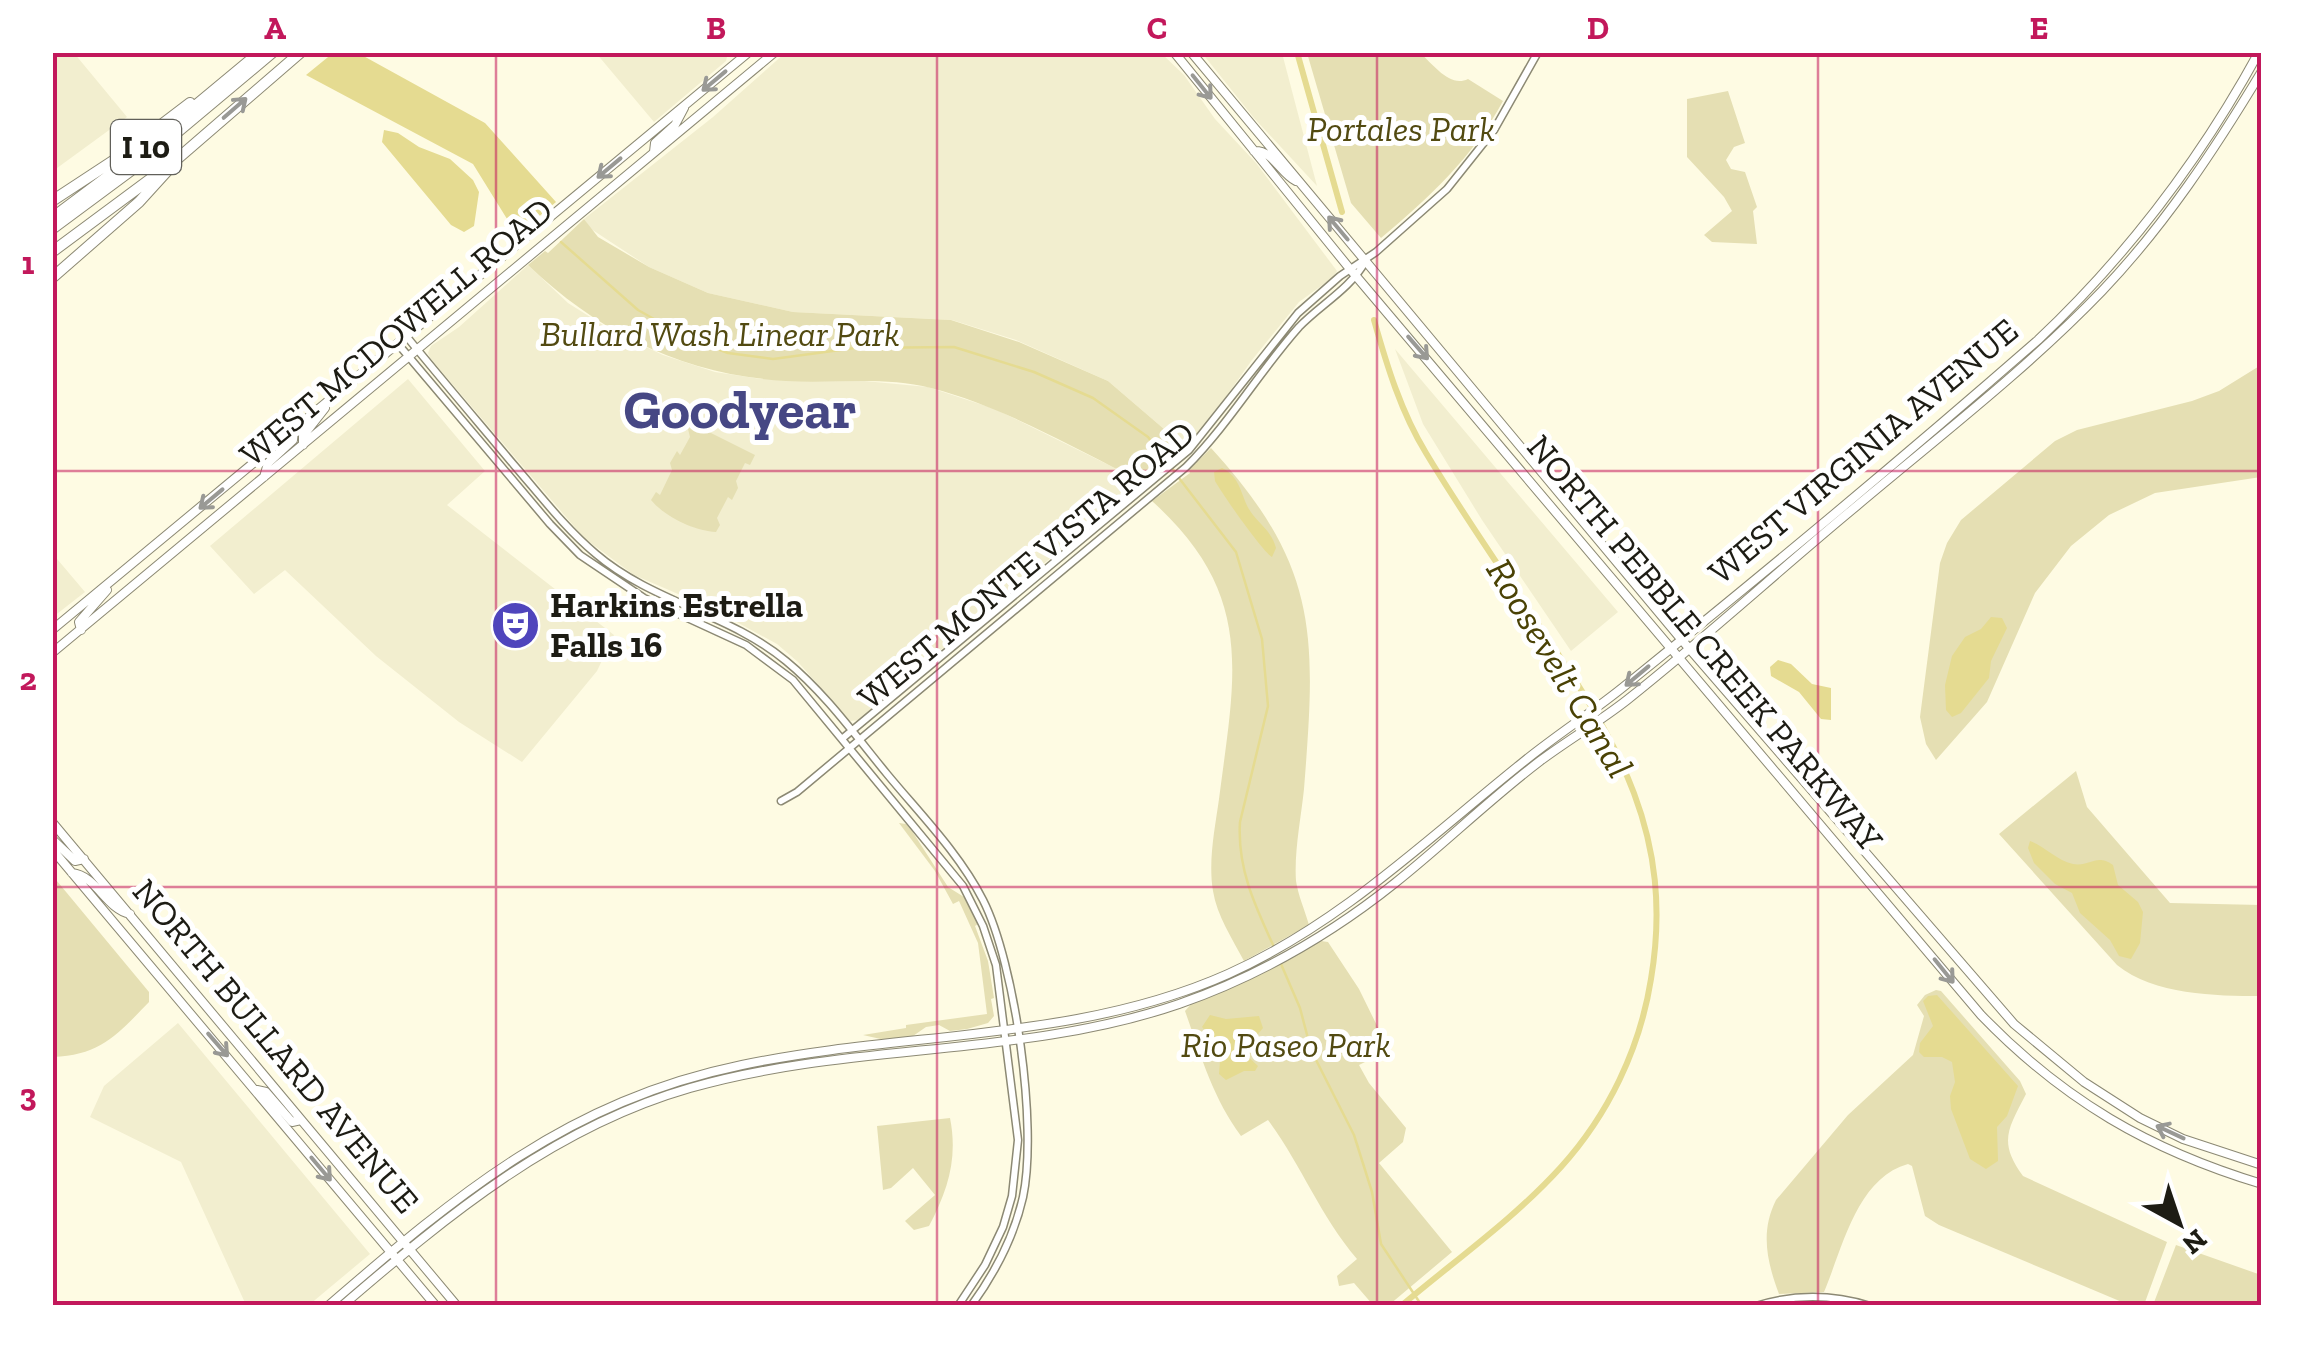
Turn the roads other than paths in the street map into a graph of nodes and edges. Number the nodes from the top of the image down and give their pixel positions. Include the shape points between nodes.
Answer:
1 (260, 52) edge
2 (274, 52) edge
3 (301, 52) edge
4 (749, 52) edge
5 (775, 52) edge
6 (1174, 52) edge
7 (1191, 52) edge
8 (1538, 52) edge
9 (2260, 52) edge
10 (2262, 71) edge
11 (237, 72) junction
12 (686, 104) junction
13 (1254, 151) junction
14 (654, 152) junction
15 (176, 160) junction
16 (1300, 183) junction
17 (52, 201) edge
18 (52, 218) edge
19 (52, 229) edge
20 (52, 252) edge
21 (1366, 260) junction
22 (1350, 268) junction
23 (1357, 277) junction
24 (52, 278) edge
25 (407, 337) junction
26 (398, 344) junction
27 (417, 350) junction
28 (408, 357) junction
29 (327, 403) junction
30 (294, 430) junction
31 (302, 445) junction
32 (264, 477) junction
33 (182, 523) junction
34 (192, 536) junction
35 (112, 582) junction
36 (648, 588) junction
37 (644, 598) junction
38 (997, 611) junction
39 (1004, 619) junction
40 (52, 630) edge
41 (81, 630) junction
42 (1685, 643) junction
43 (1670, 648) junction
44 (52, 653) edge
45 (1678, 656) junction
46 (852, 731) junction
47 (843, 738) junction
48 (858, 740) junction
49 (850, 746) junction
50 (1798, 773) junction
51 (1787, 783) junction
52 (780, 802) dead end
53 (52, 822) edge
54 (52, 839) edge
55 (52, 849) edge
56 (84, 859) junction
57 (964, 868) junction
58 (72, 872) junction
59 (956, 874) junction
60 (1907, 900) junction
61 (1894, 910) junction
62 (130, 914) junction
63 (1012, 1033) junction
64 (256, 1090) junction
65 (300, 1120) junction
66 (2262, 1165) edge
67 (2262, 1184) edge
68 (407, 1245) junction
69 (394, 1255) junction
70 (1867, 1305) edge
71 (328, 1306) edge
72 (342, 1306) edge
73 (436, 1306) edge
74 (457, 1306) edge
75 (958, 1306) edge
76 (971, 1306) edge
77 (1756, 1306) edge

1 - 11 highway, I 10
2 - 19 highway
15 -> 3 highway, I 10
4 -> 12 main road, WEST MCDOWELL ROAD
5 - 14 main road, WEST MCDOWELL ROAD
6 -> 13 main road, NORTH PEBBLE CREEK PARKWAY
7 - 16 main road, NORTH PEBBLE CREEK PARKWAY
8 - 21 street, WEST MONTE VISTA ROAD via 1471,161
9 - 42 main road, WEST VIRGINIA AVENUE via 2181,178 2066,313
10 - 42 main road, WEST VIRGINIA AVENUE via 2190,184 2107,286 2023,366
11 - 17 highway
11 - 18 highway, I 10
12 - 14 main road
12 -> 25 main road, WEST MCDOWELL ROAD
13 - 16 main road via 1267,153
13 - 22 main road, NORTH PEBBLE CREEK PARKWAY
14 - 27 main road, WEST MCDOWELL ROAD
15 - 20 highway, I 10
15 - 24 highway
21 -> 16 main road, NORTH PEBBLE CREEK PARKWAY
21 - 22 street, WEST MONTE VISTA ROAD
21 - 23 street, WEST MONTE VISTA ROAD
21 - 42 main road, NORTH PEBBLE CREEK PARKWAY
22 - 23 main road, NORTH PEBBLE CREEK PARKWAY
22 - 38 street, WEST MONTE VISTA ROAD via 1285,326 1180,459
23 - 39 street, WEST MONTE VISTA ROAD via 1295,332 1186,467
23 -> 43 main road, NORTH PEBBLE CREEK PARKWAY
25 - 26 main road, WEST MCDOWELL ROAD
25 - 27 street
26 - 28 street
26 - 29 main road, WEST MCDOWELL ROAD
27 - 28 main road, WEST MCDOWELL ROAD
27 - 36 street via 578,538
28 - 31 main road, WEST MCDOWELL ROAD
28 - 37 street via 557,532
29 - 30 main road, WEST MCDOWELL ROAD
29 - 31 main road
30 - 32 main road
30 -> 33 main road, WEST MCDOWELL ROAD
31 - 32 main road, WEST MCDOWELL ROAD
32 - 34 main road, WEST MCDOWELL ROAD
33 - 34 main road
33 - 35 main road, WEST MCDOWELL ROAD
34 - 41 main road, WEST MCDOWELL ROAD
35 - 40 main road, WEST MCDOWELL ROAD
35 - 41 main road via 78,624
36 - 37 street
36 - 46 street via 764,644
37 - 47 street via 764,658 793,680
38 - 39 street
38 - 46 street, WEST MONTE VISTA ROAD
39 - 48 street, WEST MONTE VISTA ROAD
41 - 44 main road, WEST MCDOWELL ROAD
42 - 43 main road, WEST VIRGINIA AVENUE
42 - 45 main road, WEST VIRGINIA AVENUE
42 - 50 main road, NORTH PEBBLE CREEK PARKWAY
43 - 45 main road, NORTH PEBBLE CREEK PARKWAY
43 -> 63 main road, WEST VIRGINIA AVENUE via 1362,895 1290,942 1228,974 1142,1004
45 - 51 main road, NORTH PEBBLE CREEK PARKWAY
45 - 63 main road, WEST VIRGINIA AVENUE via 1362,908 1266,968 1146,1014 1075,1030
46 - 47 street, WEST MONTE VISTA ROAD
46 - 48 street
47 - 49 street
48 - 49 street, WEST MONTE VISTA ROAD
48 - 57 street
49 - 52 street, WEST MONTE VISTA ROAD
49 - 59 street
50 - 51 main road
50 - 60 main road, NORTH PEBBLE CREEK PARKWAY
51 - 61 main road, NORTH PEBBLE CREEK PARKWAY
53 - 56 main road, NORTH BULLARD AVENUE
54 - 56 main road via 75,861
55 - 58 main road, NORTH BULLARD AVENUE
56 - 62 main road, NORTH BULLARD AVENUE
57 - 59 street
57 - 63 street via 1008,968
58 - 62 main road via 84,875 117,911
58 -> 64 main road, NORTH BULLARD AVENUE
59 - 63 street via 993,952
60 - 61 main road
66 -> 60 main road, NORTH PEBBLE CREEK PARKWAY via 2140,1118 2084,1082 2005,1015
61 -> 67 main road, NORTH PEBBLE CREEK PARKWAY via 1981,1015 2053,1081 2147,1141
62 - 65 main road, NORTH BULLARD AVENUE
63 - 68 main road via 776,1070 699,1086 618,1114 465,1191
63 - 75 street via 1018,1140 1012,1196 992,1254
63 - 76 street via 1028,1137 1023,1198 999,1262
64 - 65 main road via 266,1092 292,1122
64 -> 69 main road, NORTH BULLARD AVENUE
65 - 68 main road, NORTH BULLARD AVENUE
68 - 69 main road
68 - 74 main road, NORTH BULLARD AVENUE
69 - 71 main road
69 - 72 main road
69 - 73 main road, NORTH BULLARD AVENUE
70 - 77 street via 1820,1296

